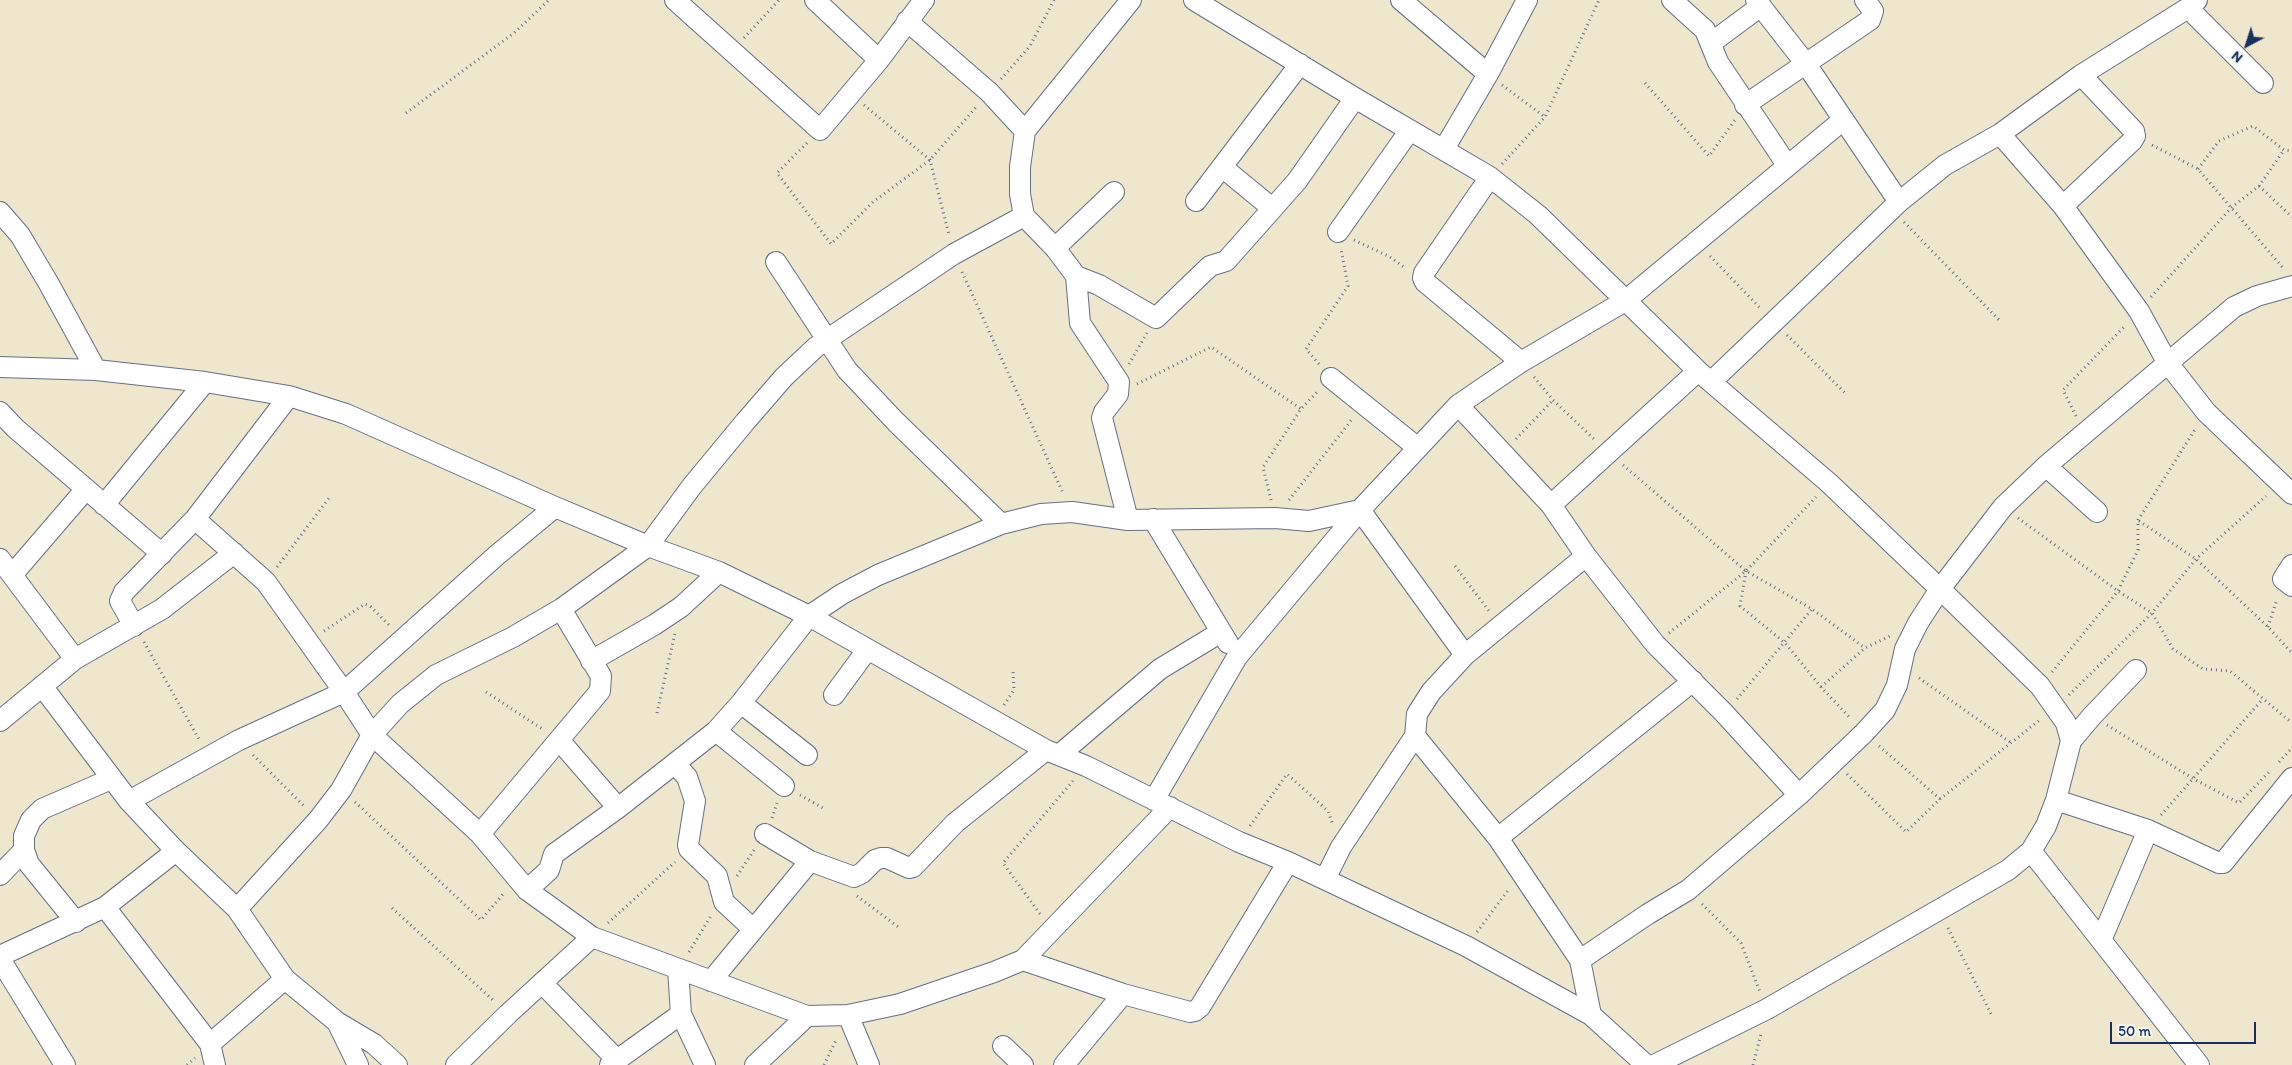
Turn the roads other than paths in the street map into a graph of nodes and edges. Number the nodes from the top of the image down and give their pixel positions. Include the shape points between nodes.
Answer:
1 (675, 0) edge
2 (815, 0) edge
3 (924, 0) edge
4 (1130, 0) edge
5 (1194, 0) edge
6 (1401, 0) edge
7 (1527, 0) edge
8 (1672, 0) edge
9 (1865, 0) edge
10 (1758, 3) edge
11 (2192, 4) edge
12 (907, 21) junction
13 (1711, 43) junction
14 (879, 60) junction
15 (1300, 64) junction
16 (1806, 64) junction
17 (1488, 74) junction
18 (2081, 75) junction
19 (2263, 83) dead end
20 (1355, 98) junction
21 (1745, 105) junction
22 (1843, 120) junction
23 (1410, 130) junction
24 (1025, 131) junction
25 (2000, 134) junction
26 (1444, 149) junction
27 (1787, 165) junction
28 (1222, 167) junction
29 (1490, 177) junction
30 (1114, 192) dead end
31 (1196, 201) dead end
32 (1895, 206) junction
33 (2063, 206) junction
34 (1272, 208) junction
35 (0, 212) edge
36 (1024, 216) junction
37 (1338, 232) road end
38 (1055, 248) junction
39 (776, 262) dead end
40 (1076, 276) junction
41 (2289, 279) edge
42 (1625, 301) junction
43 (828, 340) junction
44 (1521, 362) junction
45 (2167, 362) junction
46 (0, 367) edge
47 (96, 370) junction
48 (1704, 376) junction
49 (1331, 378) road end
50 (205, 382) junction
51 (289, 396) junction
52 (1458, 404) junction
53 (0, 412) edge
54 (1418, 448) junction
55 (2046, 466) junction
56 (86, 489) junction
57 (2286, 489) edge
58 (104, 505) junction
59 (1551, 505) junction
60 (555, 507) junction
61 (1360, 510) junction
62 (2097, 512) dead end
63 (195, 519) junction
64 (1153, 519) junction
65 (1128, 520) junction
66 (1001, 524) junction
67 (648, 546) junction
68 (234, 553) junction
69 (162, 554) junction
70 (1586, 556) junction
71 (0, 559) edge
72 (719, 572) junction
73 (12, 575) junction
74 (1940, 589) junction
75 (561, 609) junction
76 (809, 616) junction
77 (134, 626) junction
78 (1221, 632) junction
79 (867, 650) junction
80 (1465, 655) junction
81 (1237, 657) junction
82 (75, 659) junction
83 (591, 661) junction
84 (2136, 670) dead end
85 (1693, 681) junction
86 (42, 686) junction
87 (344, 692) junction
88 (834, 695) dead end
89 (741, 703) junction
90 (0, 721) edge
91 (716, 731) junction
92 (372, 735) junction
93 (1415, 736) junction
94 (560, 740) junction
95 (2071, 741) junction
96 (1053, 752) junction
97 (807, 755) dead end
98 (675, 764) junction
99 (2292, 778) edge
100 (111, 780) junction
101 (784, 786) road end
102 (1799, 795) junction
103 (2056, 800) junction
104 (130, 802) junction
105 (1162, 803) junction
106 (618, 808) junction
107 (2148, 830) junction
108 (480, 834) junction
109 (765, 834) road end
110 (1498, 838) junction
111 (24, 850) junction
112 (176, 851) junction
113 (2031, 851) junction
114 (810, 861) junction
115 (1288, 862) junction
116 (0, 875) edge
117 (1325, 880) junction
118 (521, 884) junction
119 (105, 907) junction
120 (237, 909) junction
121 (76, 922) junction
122 (753, 930) junction
123 (592, 937) junction
124 (2102, 938) junction
125 (0, 957) edge
126 (1023, 960) junction
127 (1580, 960) junction
128 (678, 969) junction
129 (285, 979) junction
130 (711, 981) junction
131 (542, 983) junction
132 (1123, 994) junction
133 (681, 1014) junction
134 (848, 1015) junction
135 (1591, 1015) junction
136 (807, 1016) junction
137 (337, 1022) junction
138 (210, 1044) junction
139 (1003, 1046) dead end
140 (614, 1063) edge
141 (64, 1065) edge
142 (215, 1065) edge
143 (358, 1065) edge
144 (397, 1065) edge
145 (456, 1065) edge
146 (706, 1065) edge
147 (756, 1065) edge
148 (870, 1065) edge
149 (1023, 1065) edge
150 (1064, 1065) edge
151 (1646, 1065) edge
152 (1654, 1065) edge
153 (2199, 1065) edge

1 - 14 street via 820,130
2 - 14 street
3 - 12 street
4 - 24 street
5 - 15 street
6 - 17 street
7 - 17 street
8 - 13 street via 1705,30
9 - 16 street via 1873,11 1870,20
10 - 13 street
10 - 16 street
11 - 18 street
11 - 19 street
12 - 14 street
12 - 24 street via 989,92
13 - 21 street via 1718,62
15 - 20 street
15 - 28 street
16 - 21 street
16 - 22 street
17 - 26 street
18 - 25 street
18 - 33 street via 2134,131 2135,136
20 - 23 street
20 - 34 street via 1297,180
21 - 27 street
22 - 27 street
22 - 32 street
23 - 26 street
23 - 37 street
24 - 36 street via 1020,167
25 - 32 street via 1945,165
25 - 33 street
26 - 29 street
27 - 42 street via 1698,243
28 - 31 street
28 - 34 street
29 - 42 street via 1538,214
29 - 44 street via 1424,272 1425,282
30 - 38 street
32 - 48 street via 1773,322
33 - 45 street via 2139,311
34 - 40 street via 1226,261 1210,266 1156,318 1099,284
35 - 47 street via 20,235
36 - 38 street
36 - 43 street via 954,254
38 - 40 street
39 - 43 street
40 - 65 street via 1080,323 1118,388 1102,418
41 - 45 street via 2234,307
42 - 44 street
42 - 48 street
43 - 66 street via 847,370 890,416
43 - 67 street via 816,347 771,392 692,486
44 - 52 street
45 - 55 street
45 - 57 street via 2206,412
46 - 47 street
47 - 50 street
48 - 59 street via 1608,453
48 - 74 street via 1829,484
49 - 54 street
50 - 51 street
50 - 58 street
51 - 60 street via 346,414
51 - 63 street
52 - 54 street
52 - 59 street
53 - 56 street
54 - 61 street
55 - 62 street
55 - 74 street via 2003,507
56 - 58 street
56 - 73 street
58 - 69 street
59 - 70 street
60 - 67 street
60 - 87 street
61 - 64 street via 1309,522 1275,518
61 - 80 street
61 - 81 street
63 - 68 street
63 - 69 street
64 - 65 street
64 - 78 street
65 - 66 street via 1072,512 1041,514
66 - 76 street via 878,575
67 - 72 street
67 - 75 street
68 - 77 street via 162,609
68 - 87 street via 266,582
69 - 77 street via 121,597 122,606
70 - 80 street
70 - 85 street via 1656,644
71 - 73 street
72 - 76 street
72 - 83 street via 681,607
73 - 82 street
74 - 95 street via 2040,686 2057,707
74 - 102 street via 1905,649 1897,685 1885,710
75 - 83 street
75 - 92 street via 513,638 436,675 400,704
76 - 79 street
76 - 89 street
77 - 82 street
78 - 81 street
78 - 96 street via 1160,669
79 - 88 street
79 - 96 street
80 - 93 street via 1423,702 1417,714
81 - 105 street
82 - 86 street
83 - 94 street via 601,676 600,690
84 - 95 street
85 - 102 street
85 - 110 street
86 - 90 street
86 - 100 street
87 - 92 street
87 - 104 street via 239,740
89 - 91 street
89 - 97 street
91 - 98 street
91 - 101 street
92 - 108 street
92 - 120 street via 341,790 318,820
93 - 110 street
93 - 117 street via 1341,847
94 - 106 street
94 - 108 street
95 - 103 street
96 - 105 street
96 - 114 street via 955,823 913,867 905,868 887,858 880,858 854,877
98 - 106 street
98 - 122 street via 687,777 694,801 689,849 717,876 722,899
99 - 107 street via 2223,863
100 - 104 street
100 - 111 street via 42,809 31,820 24,836
102 - 127 street via 1688,890
103 - 107 street
103 - 113 street
104 - 112 street
105 - 115 street via 1239,842
105 - 126 street
106 - 118 street via 554,854 549,870
107 - 124 street
108 - 118 street
109 - 114 street
110 - 127 street
111 - 116 street
111 - 121 street via 29,864
112 - 119 street
112 - 120 street
113 - 124 street
113 - 152 street via 2008,870 1767,1009
114 - 122 street
115 - 117 street
115 - 132 street via 1200,1007 1190,1012
117 - 135 street via 1466,946
118 - 123 street
119 - 121 street
119 - 138 street
120 - 129 street
121 - 125 street
122 - 130 street
123 - 128 street
123 - 131 street
124 - 153 street
125 - 141 street
126 - 132 street
126 - 134 street via 900,1004
127 - 135 street
128 - 130 street
128 - 133 street
129 - 137 street
129 - 138 street
130 - 136 street
131 - 140 street
131 - 145 street
132 - 150 street
133 - 140 street
133 - 146 street
134 - 136 street
134 - 148 street
135 - 151 street
136 - 147 street
137 - 143 street
137 - 144 street via 374,1044
138 - 142 street
139 - 149 street

